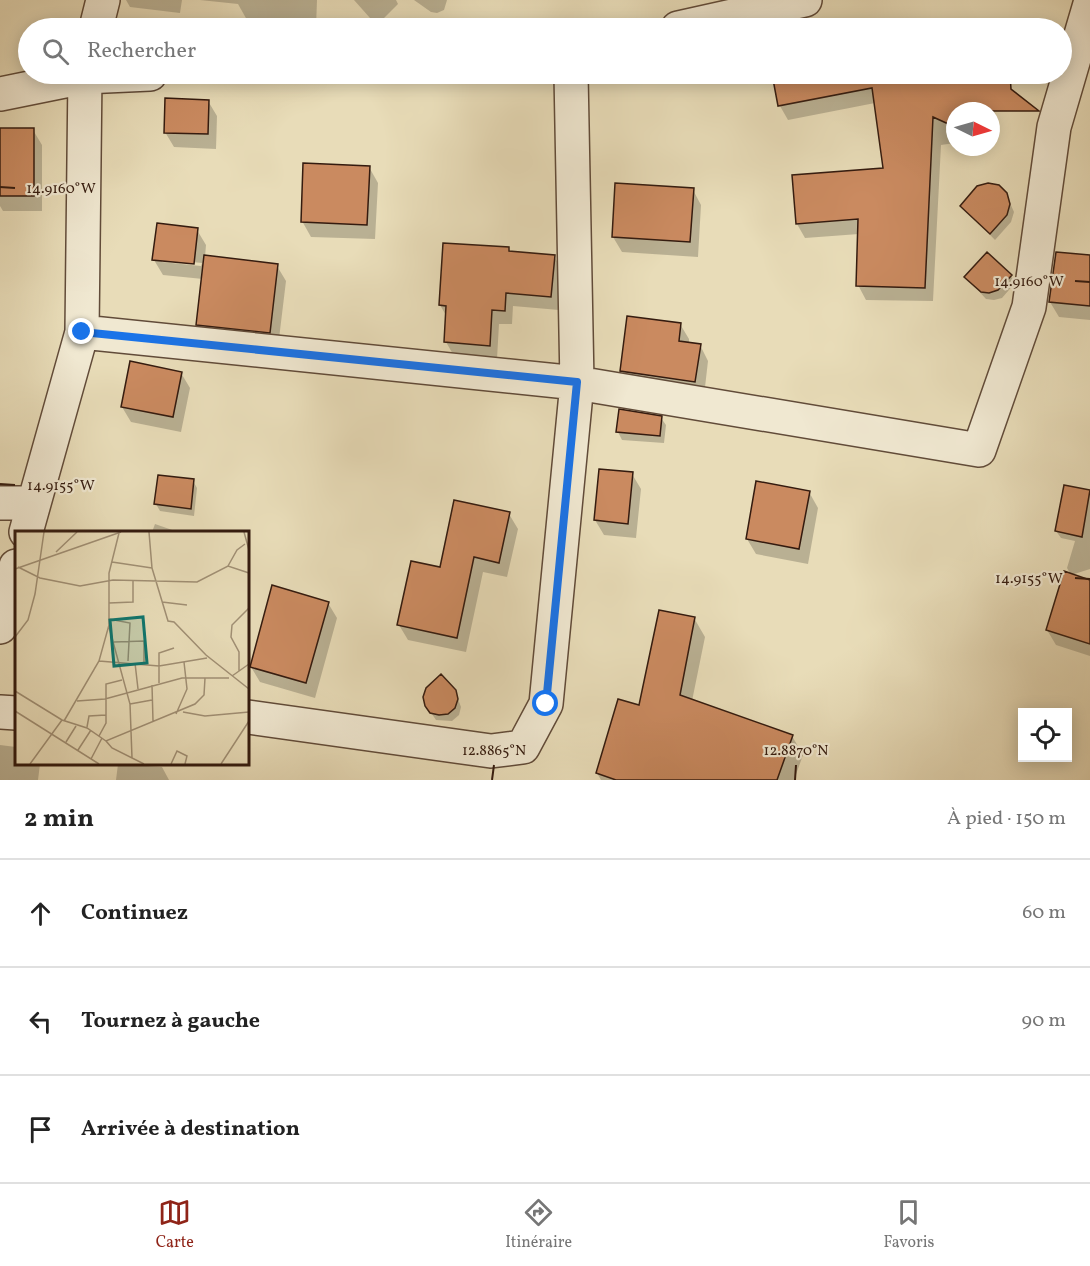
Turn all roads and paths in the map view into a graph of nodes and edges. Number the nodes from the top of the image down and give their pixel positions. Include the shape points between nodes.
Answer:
1 (103, 0) edge
2 (805, 0) edge
3 (1090, 4) edge
4 (98, 18) edge
5 (723, 18) edge
6 (1072, 66) edge
7 (44, 84) edge
8 (84, 84) edge
9 (571, 84) edge
10 (1067, 84) edge
11 (0, 94) edge
12 (82, 332) junction
13 (577, 382) junction
14 (0, 503) edge
15 (30, 518) edge
16 (15, 570) edge
17 (0, 627) edge
18 (0, 712) edge
19 (15, 713) edge
20 (249, 717) edge

1 - 4 street
2 - 5 street
3 - 6 street
7 - 11 street
8 - 12 street
9 - 13 street
10 - 13 street via 1054,127 1029,307 979,450
12 - 13 street
12 - 15 street
13 - 20 street via 546,704 523,747 491,751
14 - 15 street
16 - 17 street
18 - 19 street

